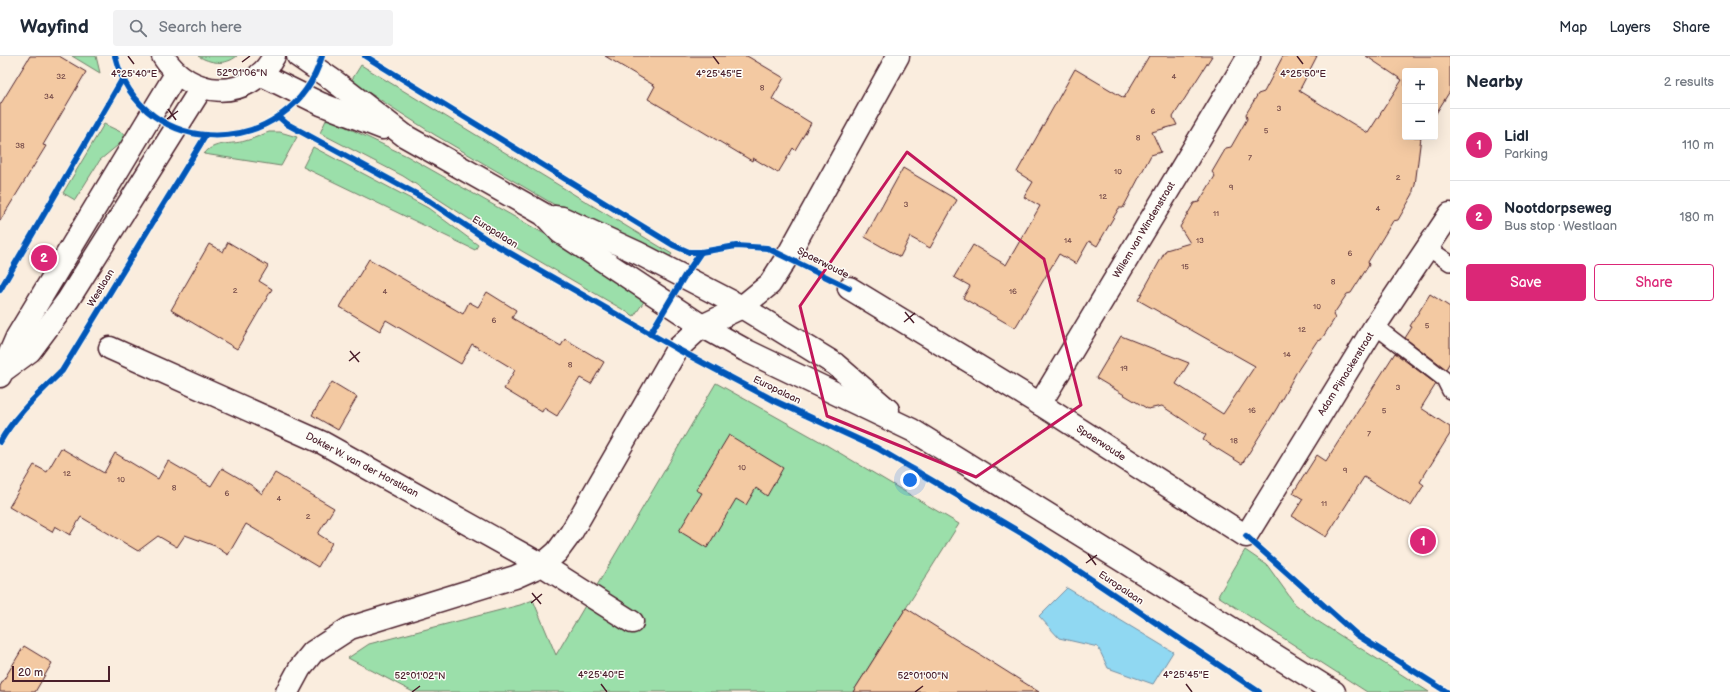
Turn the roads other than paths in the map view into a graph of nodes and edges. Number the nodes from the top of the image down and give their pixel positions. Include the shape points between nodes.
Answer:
1 (163, 56) edge
2 (274, 56) edge
3 (298, 56) edge
4 (898, 56) edge
5 (1249, 56) edge
6 (176, 74) junction
7 (260, 74) junction
8 (202, 87) junction
9 (405, 136) junction
10 (543, 214) junction
11 (1450, 214) edge
12 (1428, 248) junction
13 (1450, 263) edge
14 (849, 288) dead end
15 (734, 311) junction
16 (702, 326) junction
17 (1375, 326) junction
18 (110, 348) dead end
19 (2, 374) edge
20 (1450, 391) edge
21 (1040, 404) junction
22 (912, 430) junction
23 (1246, 536) joint
24 (542, 565) junction
25 (632, 622) dead end
26 (286, 692) edge
27 (1334, 692) edge

1 - 6 street
2 - 7 street
3 - 9 street
4 - 15 street, Spaerwoude via 770,284
5 - 21 street, Willem van Windenstraat
6 - 8 street
6 - 19 street, Westlaan via 17,337
7 - 8 street via 237,87 219,90
7 - 9 street via 321,104
8 - 19 street, Westlaan via 68,300 30,351
9 - 10 street
10 - 15 street via 562,218 638,253
10 - 16 street via 560,232
11 - 12 street, Adam Pijnackerstraat
12 - 13 lane
12 - 17 street, Adam Pijnackerstraat
14 - 21 street, Spaerwoude
15 - 16 street
15 - 22 street via 835,364
16 - 22 street via 745,350
16 - 24 street via 677,349 571,533 557,552
17 - 20 lane via 1444,379
17 - 23 street, Adam Pijnackerstraat
18 - 24 street, Dokter W. van der Horstlaan via 323,443
21 - 23 street, Spaerwoude
22 - 27 street
24 - 25 street, Dokter W. van der Horstlaan
24 - 26 street via 515,577 350,628 313,652

